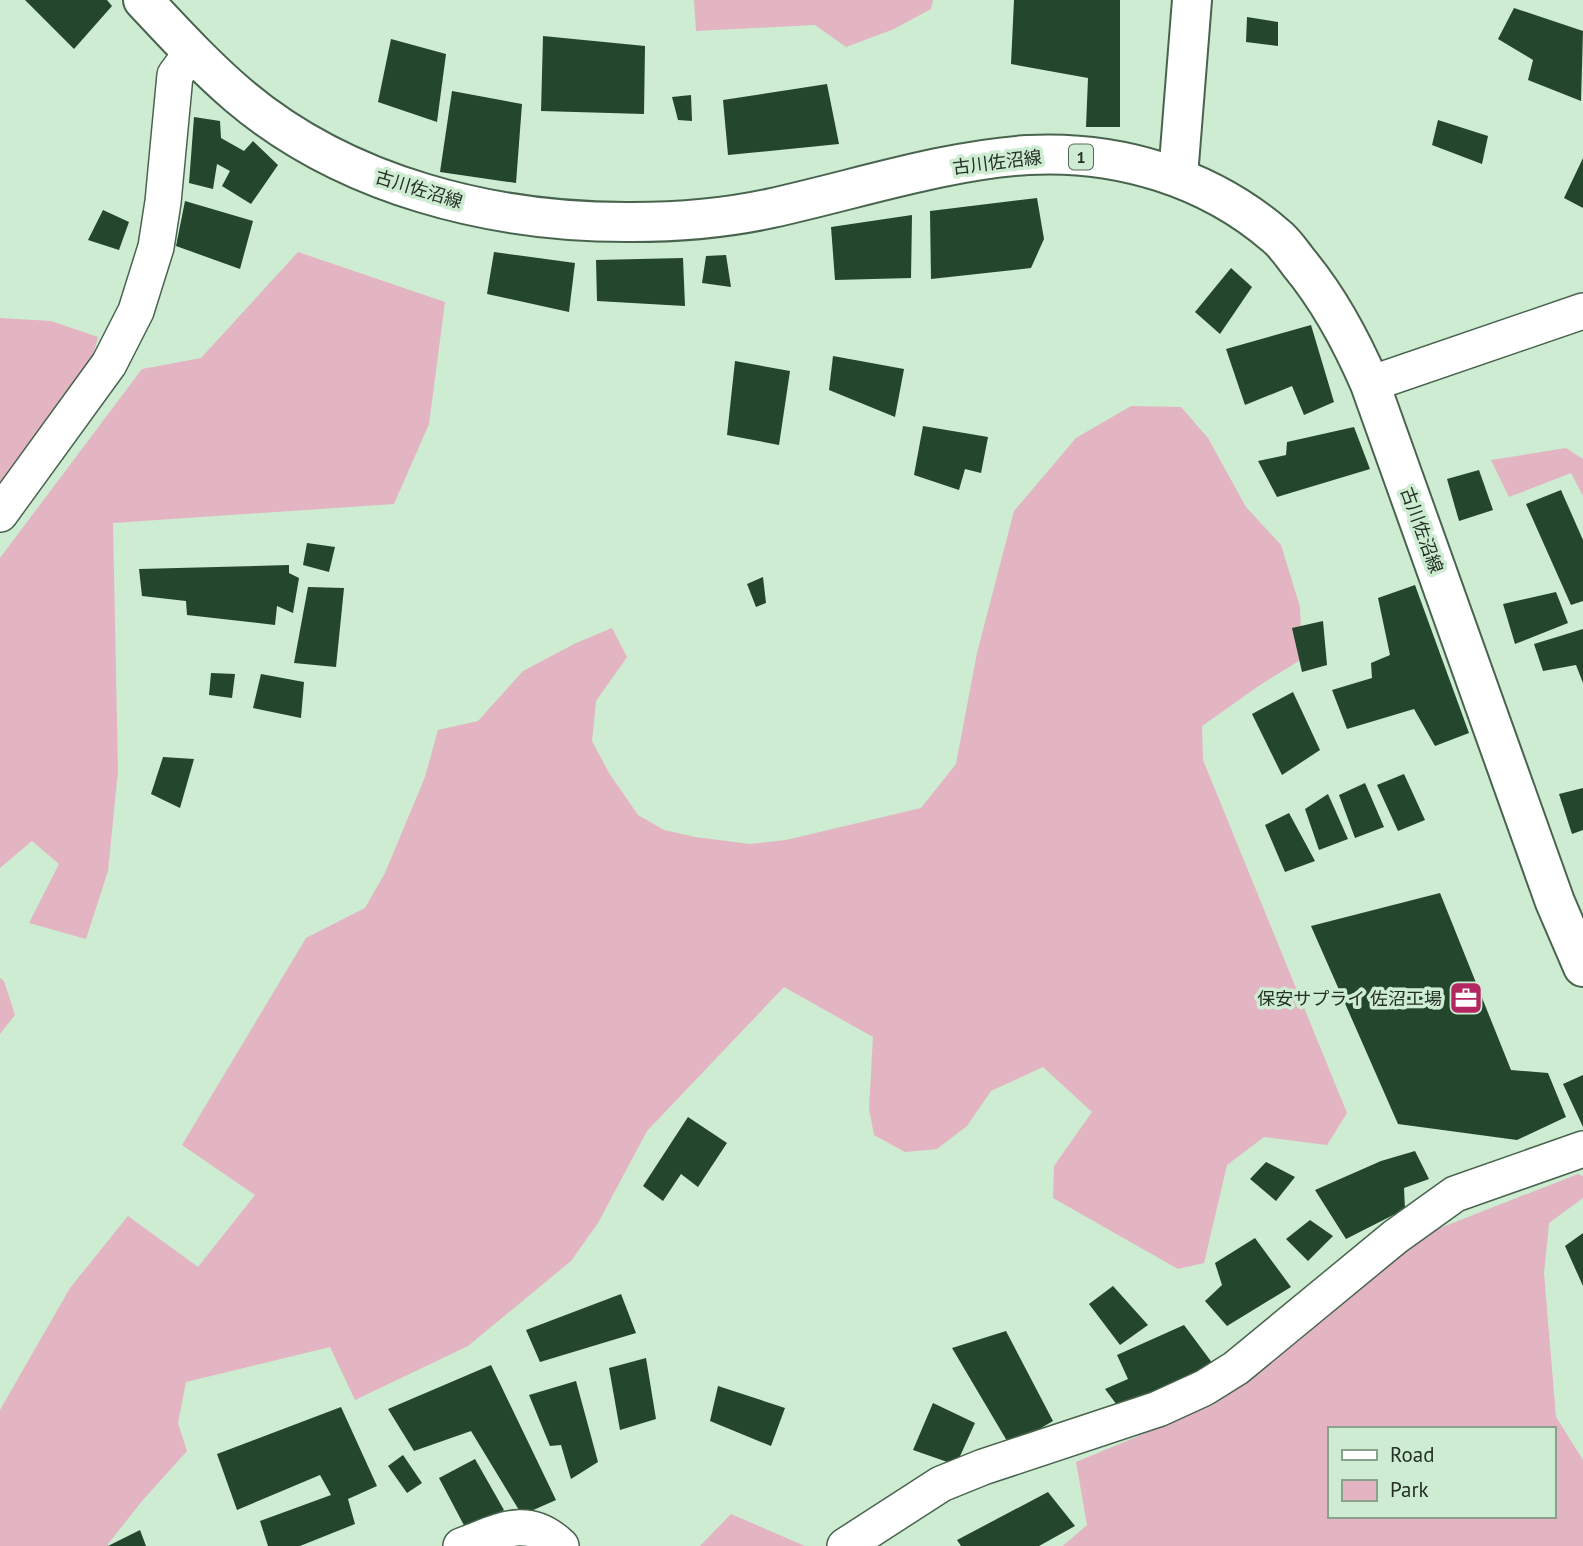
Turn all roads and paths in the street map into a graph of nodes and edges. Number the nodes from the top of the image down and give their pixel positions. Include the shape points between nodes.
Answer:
1 (143, 0) edge
2 (1192, 0) edge
3 (192, 52) junction
4 (1178, 176) junction
5 (1583, 311) edge
6 (1370, 384) junction
7 (0, 513) edge
8 (1583, 967) edge
9 (1583, 1149) edge
10 (461, 1546) edge
11 (561, 1546) edge
12 (845, 1546) edge

1 - 3 main road, 古川佐沼線 / 1
2 - 4 main road
3 - 4 main road, 古川佐沼線 / 1 via 239,96 348,165 418,192 536,216 632,222 703,218 768,209 903,177 1027,155 1128,162
3 - 7 street via 175,75 156,247 136,311 109,364
4 - 6 main road, 古川佐沼線 / 1 via 1232,203 1278,237 1317,284 1350,338
5 - 6 street
6 - 8 main road, 古川佐沼線 / 1 via 1555,902
9 - 12 street via 1455,1194 1395,1237 1236,1368 1204,1388 1158,1409 941,1484
10 - 11 street via 514,1527 535,1528

